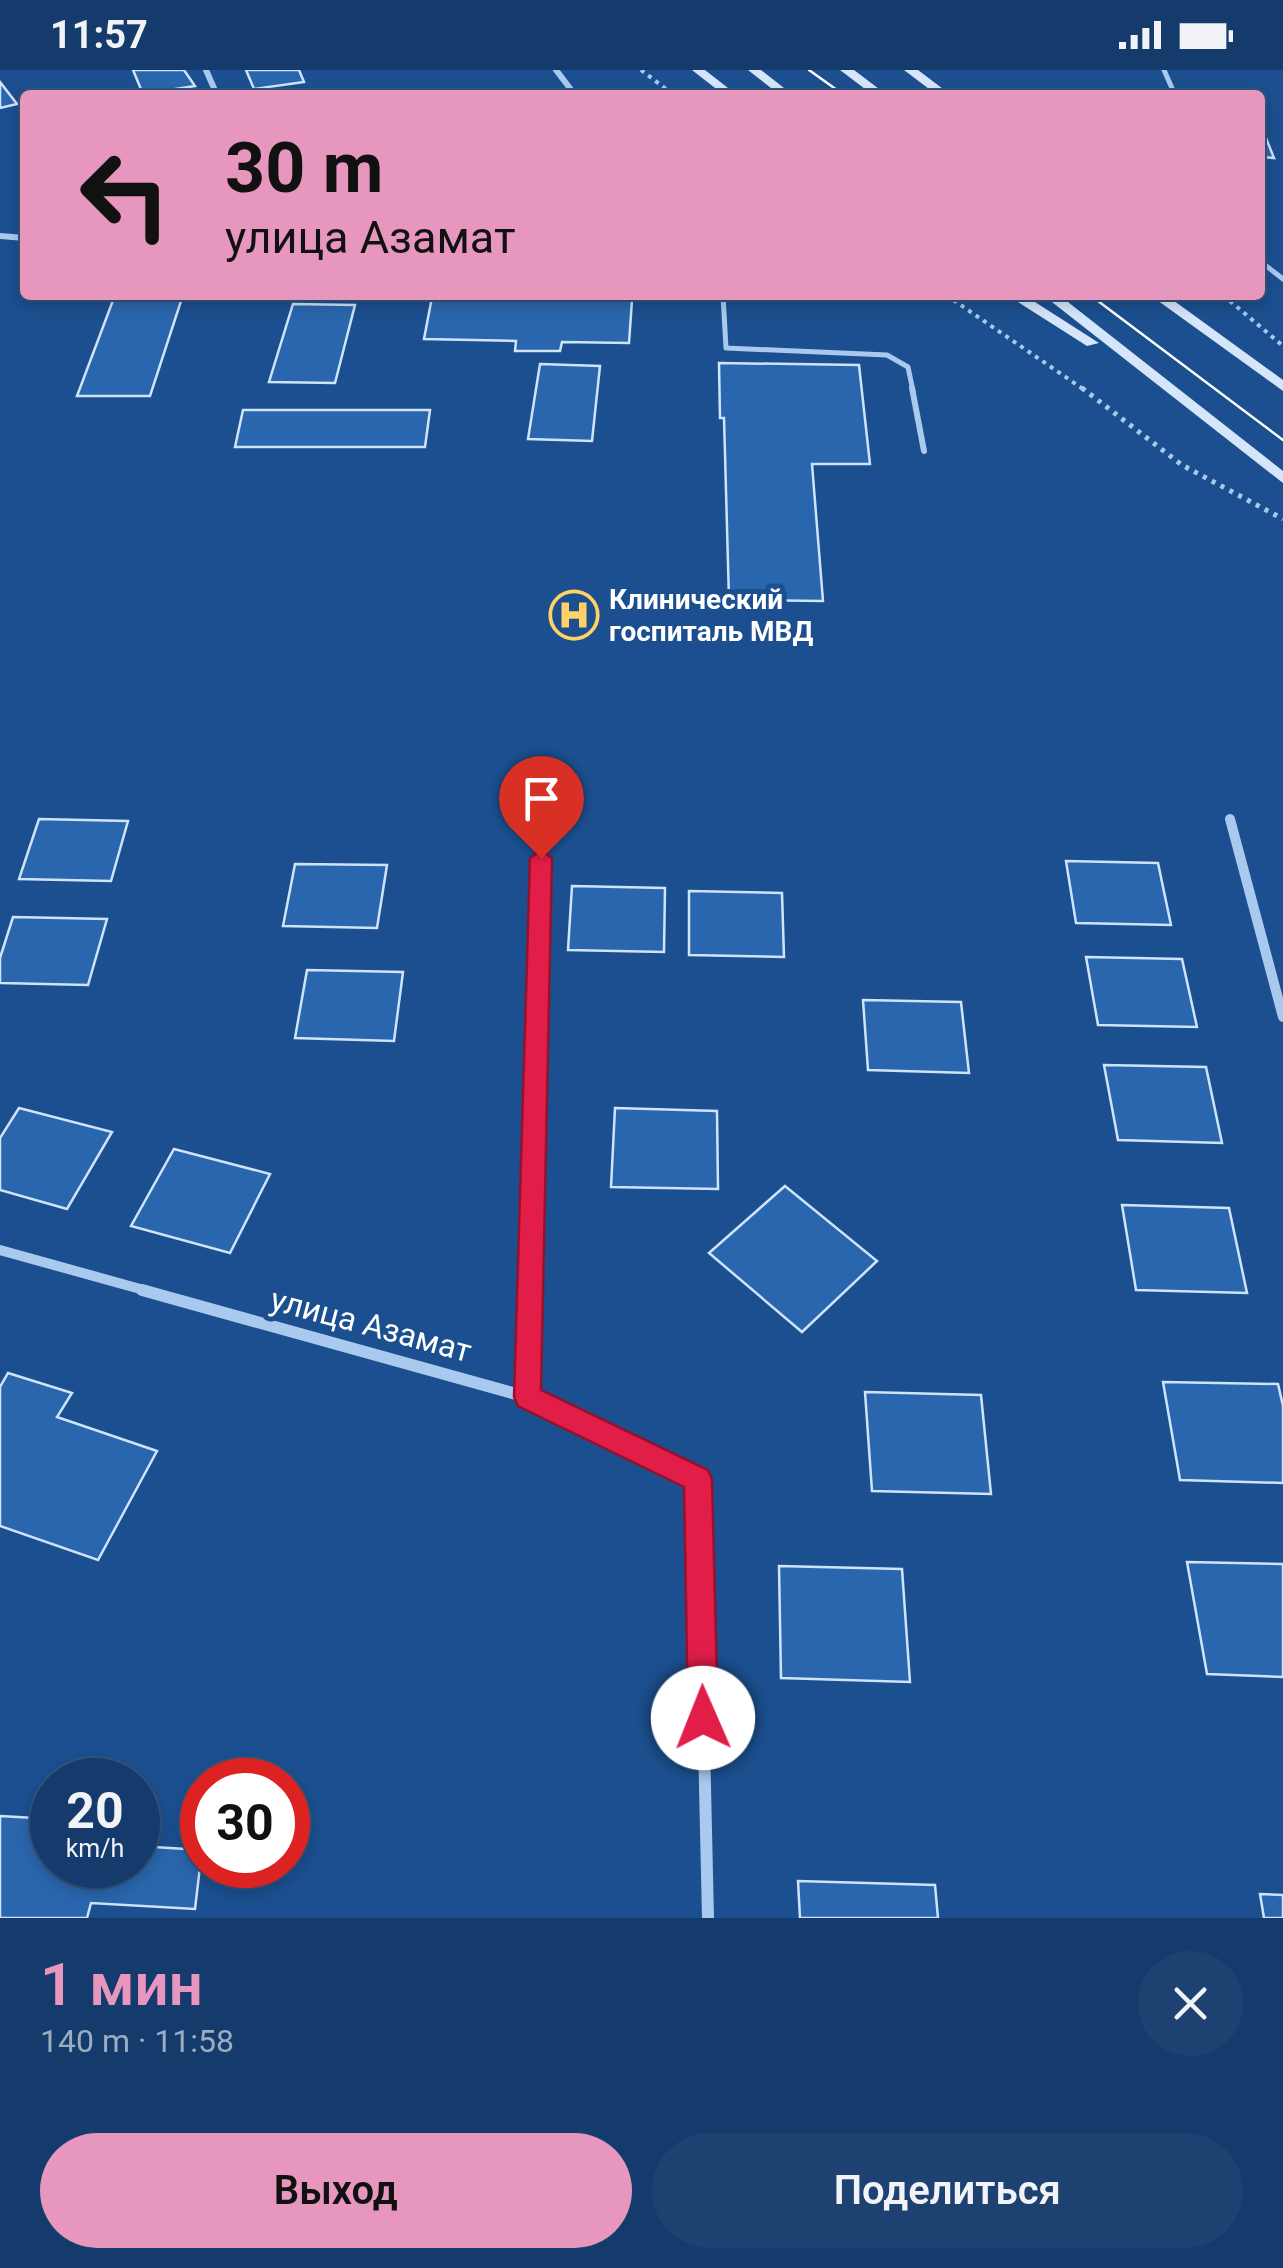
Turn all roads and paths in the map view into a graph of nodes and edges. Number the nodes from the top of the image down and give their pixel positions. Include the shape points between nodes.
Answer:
1 (556, 70) edge
2 (641, 70) edge
3 (698, 70) edge
4 (754, 70) edge
5 (846, 70) edge
6 (910, 70) edge
7 (571, 90) edge
8 (667, 90) edge
9 (724, 90) edge
10 (780, 90) edge
11 (874, 90) edge
12 (938, 90) edge
13 (722, 300) edge
14 (953, 300) edge
15 (1022, 300) edge
16 (1056, 300) edge
17 (1164, 300) edge
18 (1185, 300) edge
19 (1228, 300) edge
20 (1283, 346) edge
21 (1252, 363) junction
22 (1283, 387) edge
23 (1171, 391) junction
24 (924, 451) dead end
25 (1283, 478) edge
26 (1283, 519) edge
27 (1230, 818) dead end
28 (541, 858) dead end
29 (1283, 1017) edge
30 (0, 1250) edge
31 (527, 1397) junction
32 (708, 1918) edge

1 - 7 street
2 - 8 path
3 - 9 main road
4 - 10 main road
5 - 11 main road
6 - 12 main road
13 - 24 lane via 726,348 887,355 908,367
14 - 26 path via 1182,465
15 - 23 main road
16 - 23 main road
17 - 21 main road
18 - 21 main road
19 - 20 path
21 - 22 main road
23 - 25 main road
27 - 29 street
28 - 31 street
30 - 31 street, улица Азамат
31 - 32 street, улица Азамат via 698,1479

